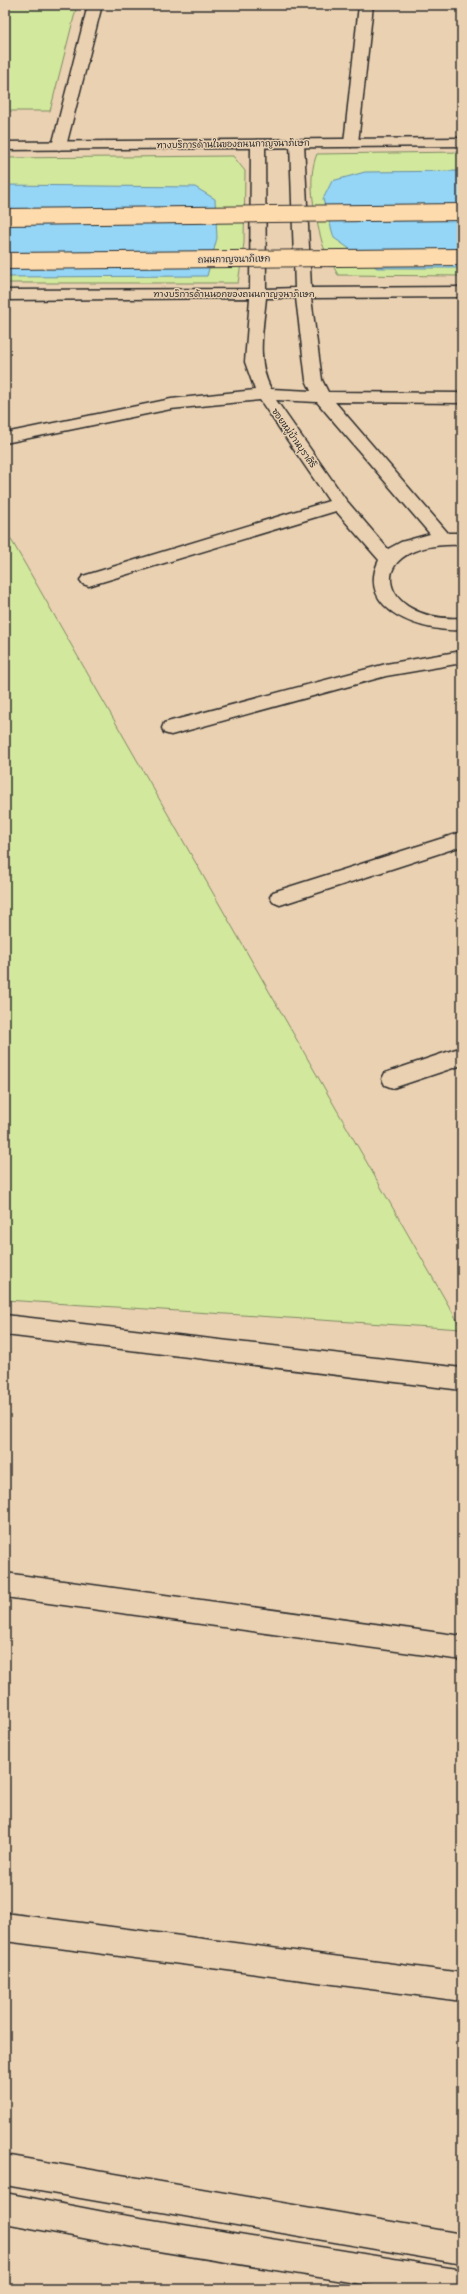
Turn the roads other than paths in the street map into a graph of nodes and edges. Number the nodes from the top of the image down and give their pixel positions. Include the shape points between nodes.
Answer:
1 (95, 5) edge
2 (366, 5) edge
3 (462, 142) edge
4 (297, 143) junction
5 (351, 143) junction
6 (258, 144) junction
7 (5, 146) edge
8 (59, 146) junction
9 (462, 212) edge
10 (5, 217) edge
11 (462, 257) edge
12 (5, 261) edge
13 (462, 292) edge
14 (258, 294) junction
15 (303, 294) junction
16 (5, 295) edge
17 (265, 394) junction
18 (322, 397) junction
19 (462, 398) edge
20 (5, 438) edge
21 (340, 504) junction
22 (442, 537) junction
23 (462, 539) edge
24 (388, 560) junction
25 (89, 580) dead end
26 (459, 628) edge
27 (462, 657) edge
28 (170, 728) dead end
29 (462, 839) edge
30 (280, 897) dead end
31 (462, 1056) edge
32 (393, 1079) dead end
33 (5, 1325) edge
34 (462, 1379) edge
35 (5, 1585) edge
36 (462, 1648) edge
37 (5, 1927) edge
38 (462, 1987) edge
39 (5, 2170) edge
40 (5, 2208) edge
41 (462, 2249) edge
42 (462, 2285) edge

1 - 8 street
2 - 5 street
3 - 5 street, ทางบริการด้านในของถนนกาญจนาภิเษก
4 - 5 street, ทางบริการด้านในของถนนกาญจนาภิเษก
4 - 6 street, ทางบริการด้านในของถนนกาญจนาภิเษก
4 - 15 street
6 - 8 street, ทางบริการด้านในของถนนกาญจนาภิเษก
6 - 14 street, ซอยหมู่บ้านบุราศิริ
7 - 8 street, ทางบริการด้านในของถนนกาญจนาภิเษก
9 - 10 highway, bridge
11 - 12 highway, ถนนกาญจนาภิเษก, bridge
13 - 15 street, ทางบริการด้านนอกของถนนกาญจนาภิเษก
14 - 15 street, ทางบริการด้านนอกของถนนกาญจนาภิเษก
14 - 16 street, ทางบริการด้านนอกของถนนกาญจนาภิเษก
14 - 17 street, ซอยหมู่บ้านบุราศิริ via 254,362
15 - 18 street via 314,380
17 - 18 street
17 - 20 street via 171,404
17 - 21 street, ซอยหมู่บ้านบุราศิริ
18 - 19 street
18 - 22 street
21 - 24 street, ซอยหมู่บ้านบุราศิริ
21 - 25 street
22 - 23 street
22 - 24 street via 401,548
24 - 26 street via 382,575 384,590 394,604 410,616
27 - 28 street via 386,670
29 - 30 street
31 - 32 street
33 - 34 street
35 - 36 street
37 - 38 street
39 - 41 street
40 - 42 street via 109,2228

